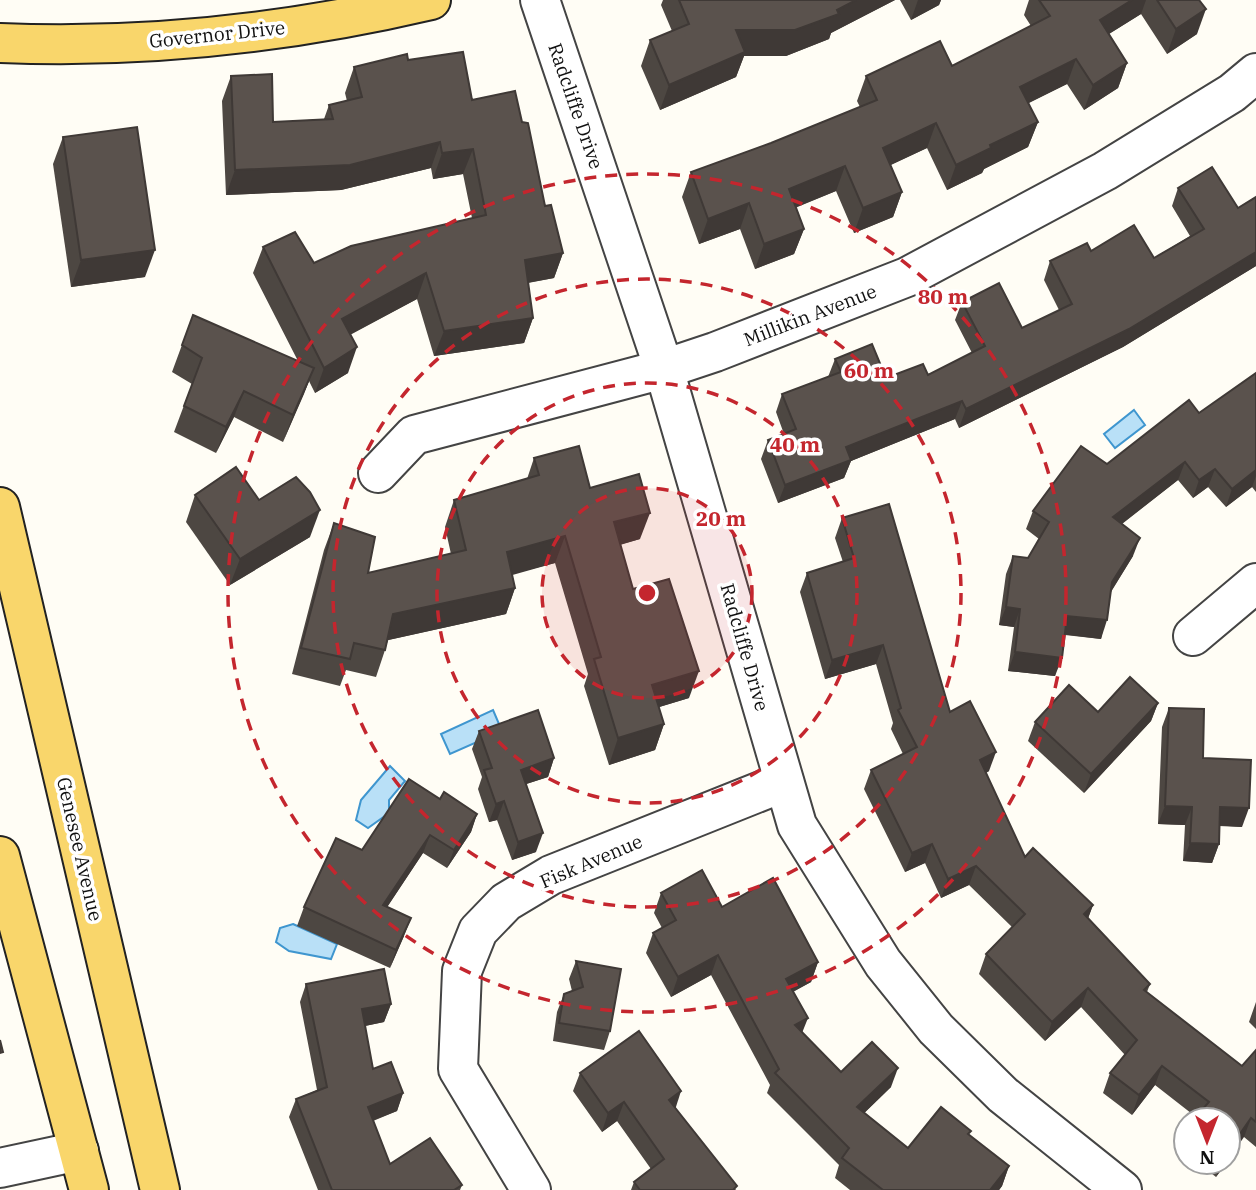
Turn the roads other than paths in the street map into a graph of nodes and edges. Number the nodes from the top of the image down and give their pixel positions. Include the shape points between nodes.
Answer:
1 (432, 0) edge
2 (540, 0) edge
3 (0, 43) edge
4 (1256, 73) edge
5 (664, 369) junction
6 (378, 473) dead end
7 (0, 507) edge
8 (1256, 583) edge
9 (1193, 636) dead end
10 (784, 782) junction
11 (0, 856) edge
12 (79, 1151) junction
13 (0, 1168) edge
14 (89, 1190) edge
15 (160, 1190) edge
16 (531, 1190) edge
17 (1122, 1190) edge

1 - 3 main road, Governor Drive via 267,30 175,41
2 - 5 street, Radcliffe Drive
4 - 5 street, Millikin Avenue via 1233,93 1105,171 907,277
5 - 6 street, Millikin Avenue via 414,435
5 - 10 street, Radcliffe Drive
7 - 15 main road, Genesee Avenue
8 - 9 street
10 - 16 street, Fisk Avenue via 551,875 506,902 478,930 462,971 458,1069
10 - 17 street, Radcliffe Drive via 797,825 883,962 936,1029 1003,1095
11 - 12 main road
12 - 13 street
12 - 14 main road

